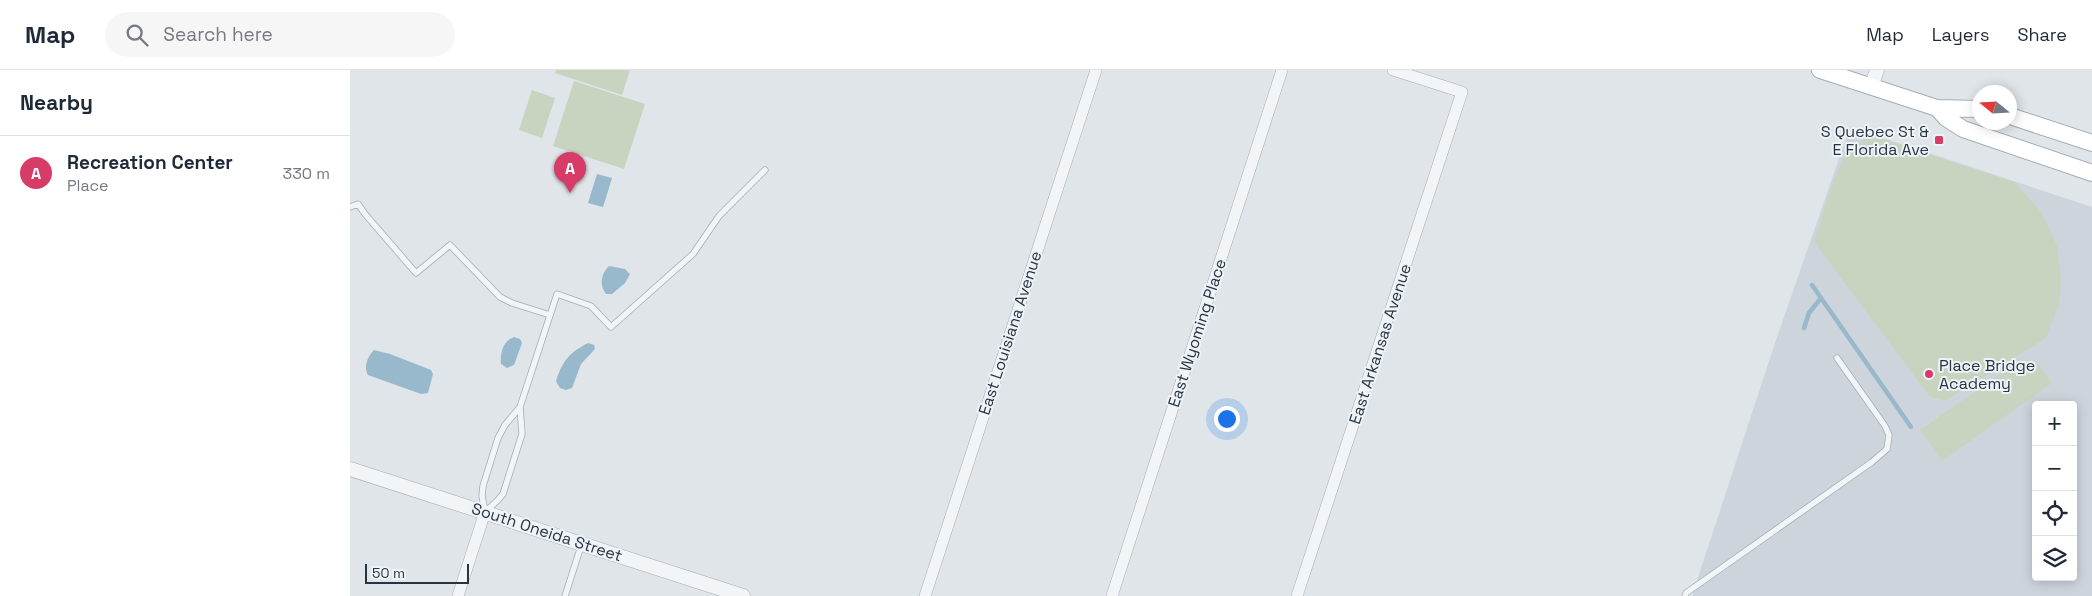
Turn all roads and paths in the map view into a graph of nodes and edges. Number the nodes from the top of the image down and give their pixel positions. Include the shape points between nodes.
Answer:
1 (1096, 70) edge
2 (1282, 70) edge
3 (1393, 70) edge
4 (1820, 70) edge
5 (1877, 70) edge
6 (1872, 87) junction
7 (1937, 108) junction
8 (1972, 109) edge
9 (2017, 118) edge
10 (2092, 143) edge
11 (765, 170) dead end
12 (2092, 173) edge
13 (350, 207) edge
14 (550, 315) junction
15 (1837, 358) dead end
16 (520, 407) junction
17 (350, 469) edge
18 (485, 512) junction
19 (582, 543) junction
20 (1686, 595) edge
21 (458, 596) edge
22 (565, 596) edge
23 (743, 596) edge
24 (925, 596) edge
25 (1112, 596) edge
26 (1297, 596) edge

1 - 24 street, East Louisiana Avenue
2 - 25 street, East Wyoming Place
3 - 26 street, East Arkansas Avenue via 1462,92
4 - 6 main road
5 - 6 street
6 - 7 main road
7 - 8 main road
7 - 12 main road via 1963,129
9 - 10 main road
11 - 14 lane via 715,221 693,254 611,327 591,306 557,294
13 - 14 lane via 358,204 416,273 450,245 500,297
14 - 16 lane
15 - 20 lane via 1885,426 1889,435 1887,449
16 - 18 lane via 498,438 482,486
16 - 18 lane via 522,434 503,494
17 - 18 street, South Oneida Street
18 - 19 street, South Oneida Street
18 - 21 street
19 - 22 lane
19 - 23 street, South Oneida Street

